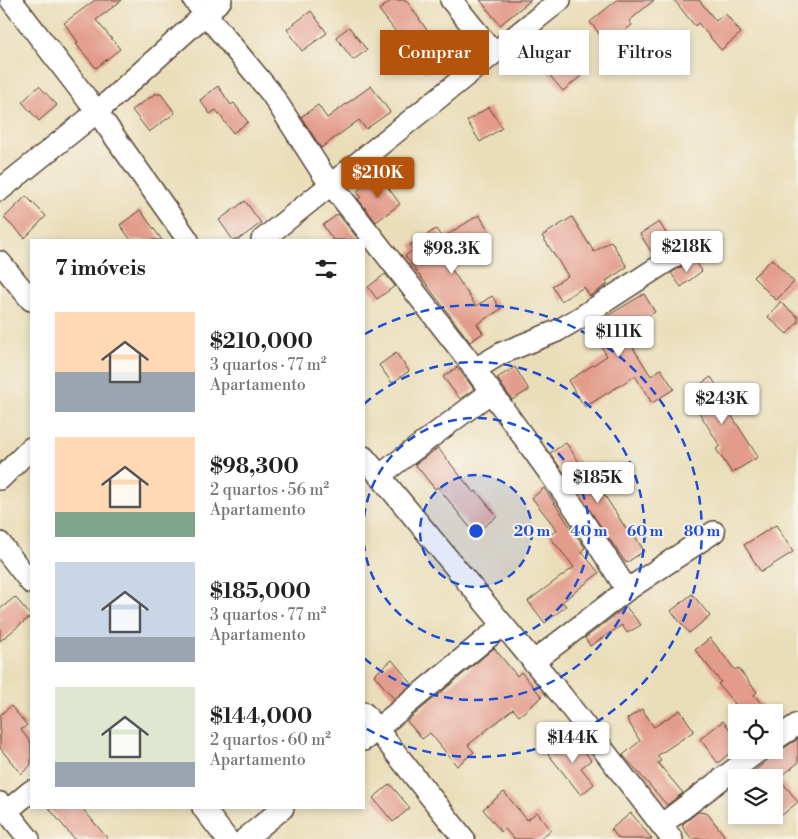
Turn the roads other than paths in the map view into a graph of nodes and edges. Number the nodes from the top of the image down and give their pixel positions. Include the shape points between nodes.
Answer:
1 (11, 0) edge
2 (221, 0) edge
3 (451, 0) edge
4 (560, 0) edge
5 (200, 7) edge
6 (494, 53) junction
7 (97, 112) junction
8 (331, 184) junction
9 (0, 190) edge
10 (187, 239) edge
11 (263, 239) edge
12 (686, 249) dead end
13 (0, 262) edge
14 (30, 299) edge
15 (475, 369) junction
16 (491, 392) junction
17 (30, 449) edge
18 (365, 458) edge
19 (379, 476) junction
20 (0, 479) edge
21 (714, 532) dead end
22 (0, 543) edge
23 (30, 582) edge
24 (627, 590) junction
25 (503, 625) junction
26 (533, 662) junction
27 (365, 716) edge
28 (798, 724) edge
29 (783, 734) edge
30 (371, 735) edge
31 (750, 759) edge
32 (30, 792) edge
33 (4, 807) edge
34 (204, 809) edge
35 (282, 809) edge
36 (666, 832) edge
37 (29, 839) edge
38 (227, 839) edge
39 (245, 839) edge
40 (464, 839) edge

1 - 7 street
2 - 5 street
3 - 6 street
4 - 6 street
5 - 7 street
5 - 8 street via 271,93
6 - 8 street
7 - 9 street
7 - 10 street
8 - 11 street
8 - 15 street
12 - 15 street via 581,317
13 - 14 street
15 - 16 street
16 - 19 street
16 - 24 street via 576,510
17 - 20 street
18 - 19 street
19 - 25 street
21 - 24 street
22 - 23 street
24 - 26 street
25 - 26 street
25 - 30 street
26 - 36 street
27 - 30 street
28 - 29 street
30 - 40 street
31 - 36 street
32 - 33 street
33 - 37 street
34 - 38 street
35 - 39 street

